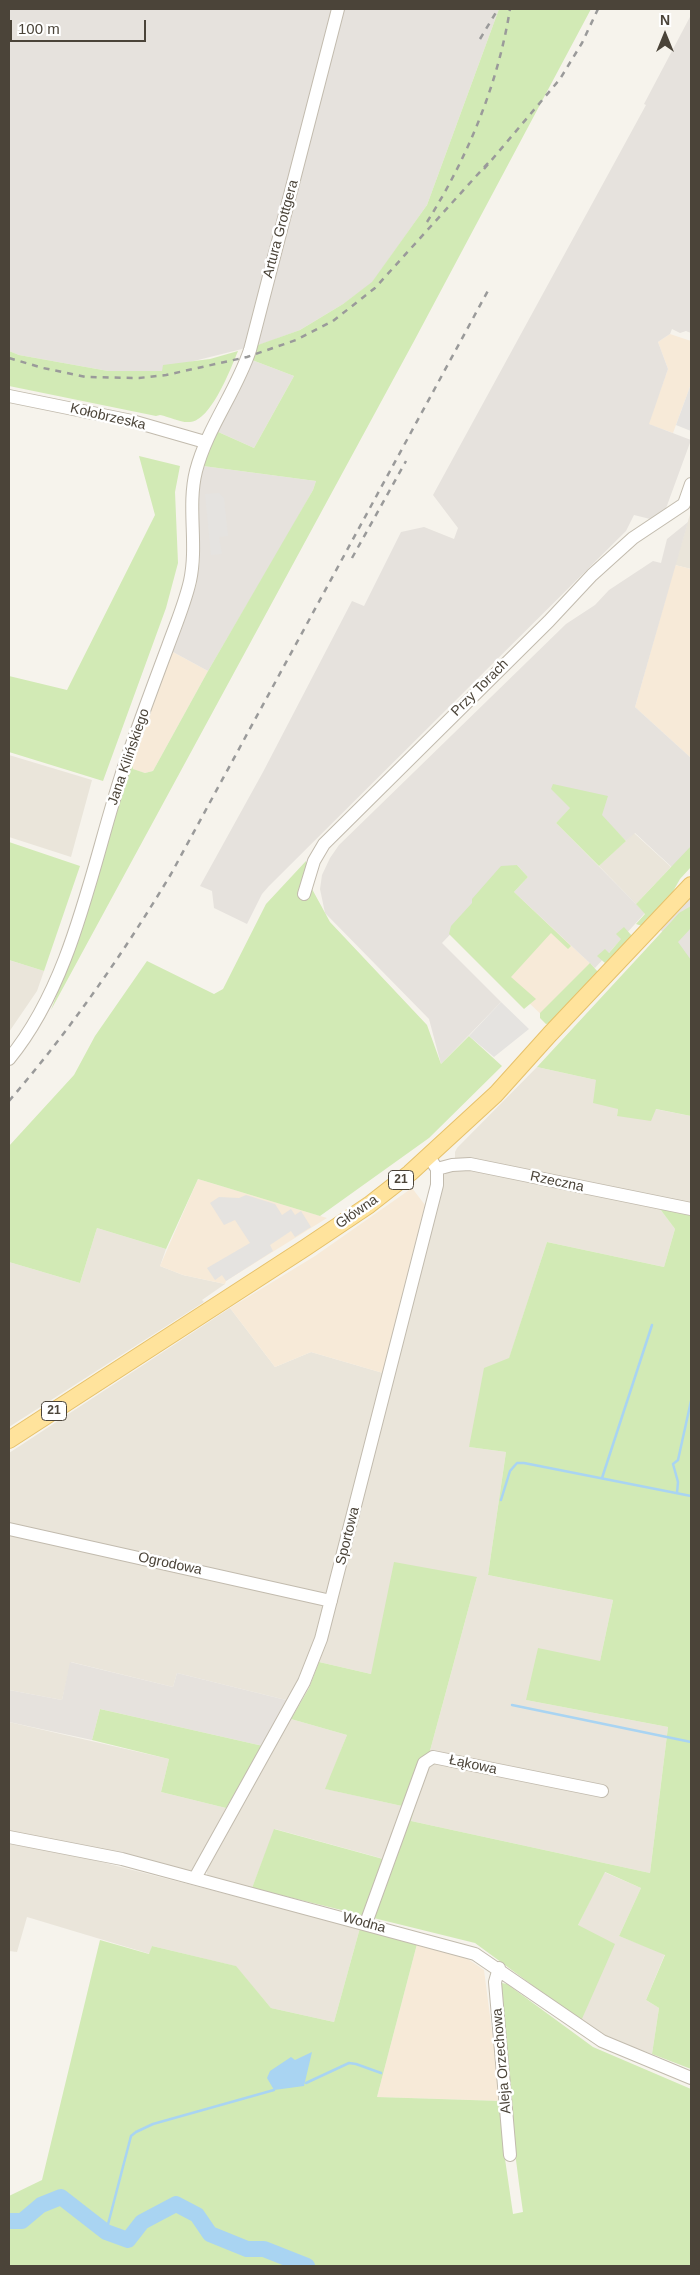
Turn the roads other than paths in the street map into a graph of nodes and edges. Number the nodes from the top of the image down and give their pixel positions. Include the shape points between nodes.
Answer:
1 (338, 9) edge
2 (9, 396) edge
3 (205, 442) junction
4 (691, 484) edge
5 (688, 505) edge
6 (691, 885) edge
7 (304, 894) dead end
8 (9, 1059) edge
9 (433, 1163) junction
10 (691, 1209) edge
11 (9, 1440) edge
12 (9, 1529) edge
13 (331, 1601) junction
14 (602, 1791) dead end
15 (9, 1837) edge
16 (195, 1878) junction
17 (366, 1923) junction
18 (499, 1968) junction
19 (691, 2078) edge
20 (510, 2155) dead end

1 - 3 street, Artura Grottgera via 250,350
2 - 3 street, Kołobrzeska via 132,421
3 - 8 street, Jana Kilińskiego via 193,490 194,546 190,583 124,767 95,868 56,979 36,1023
4 - 5 street
5 - 7 street, Przy Torach via 633,538 592,575 324,844 314,861
6 - 9 main road, Główna / 21
9 - 10 street, Rzeczna via 470,1164
9 - 11 main road, Główna / 21
9 - 13 street, Sportowa via 438,1178
12 - 13 street, Ogrodowa
13 - 16 street, Sportowa via 321,1639 304,1682
14 - 17 street, Łąkowa via 432,1757 424,1763
15 - 16 street, Wodna via 77,1849
16 - 17 street, Wodna
17 - 18 street, Wodna via 455,1946
18 - 19 street, Wodna via 602,2040
18 - 20 street, Aleja Orzechowa via 495,1982

